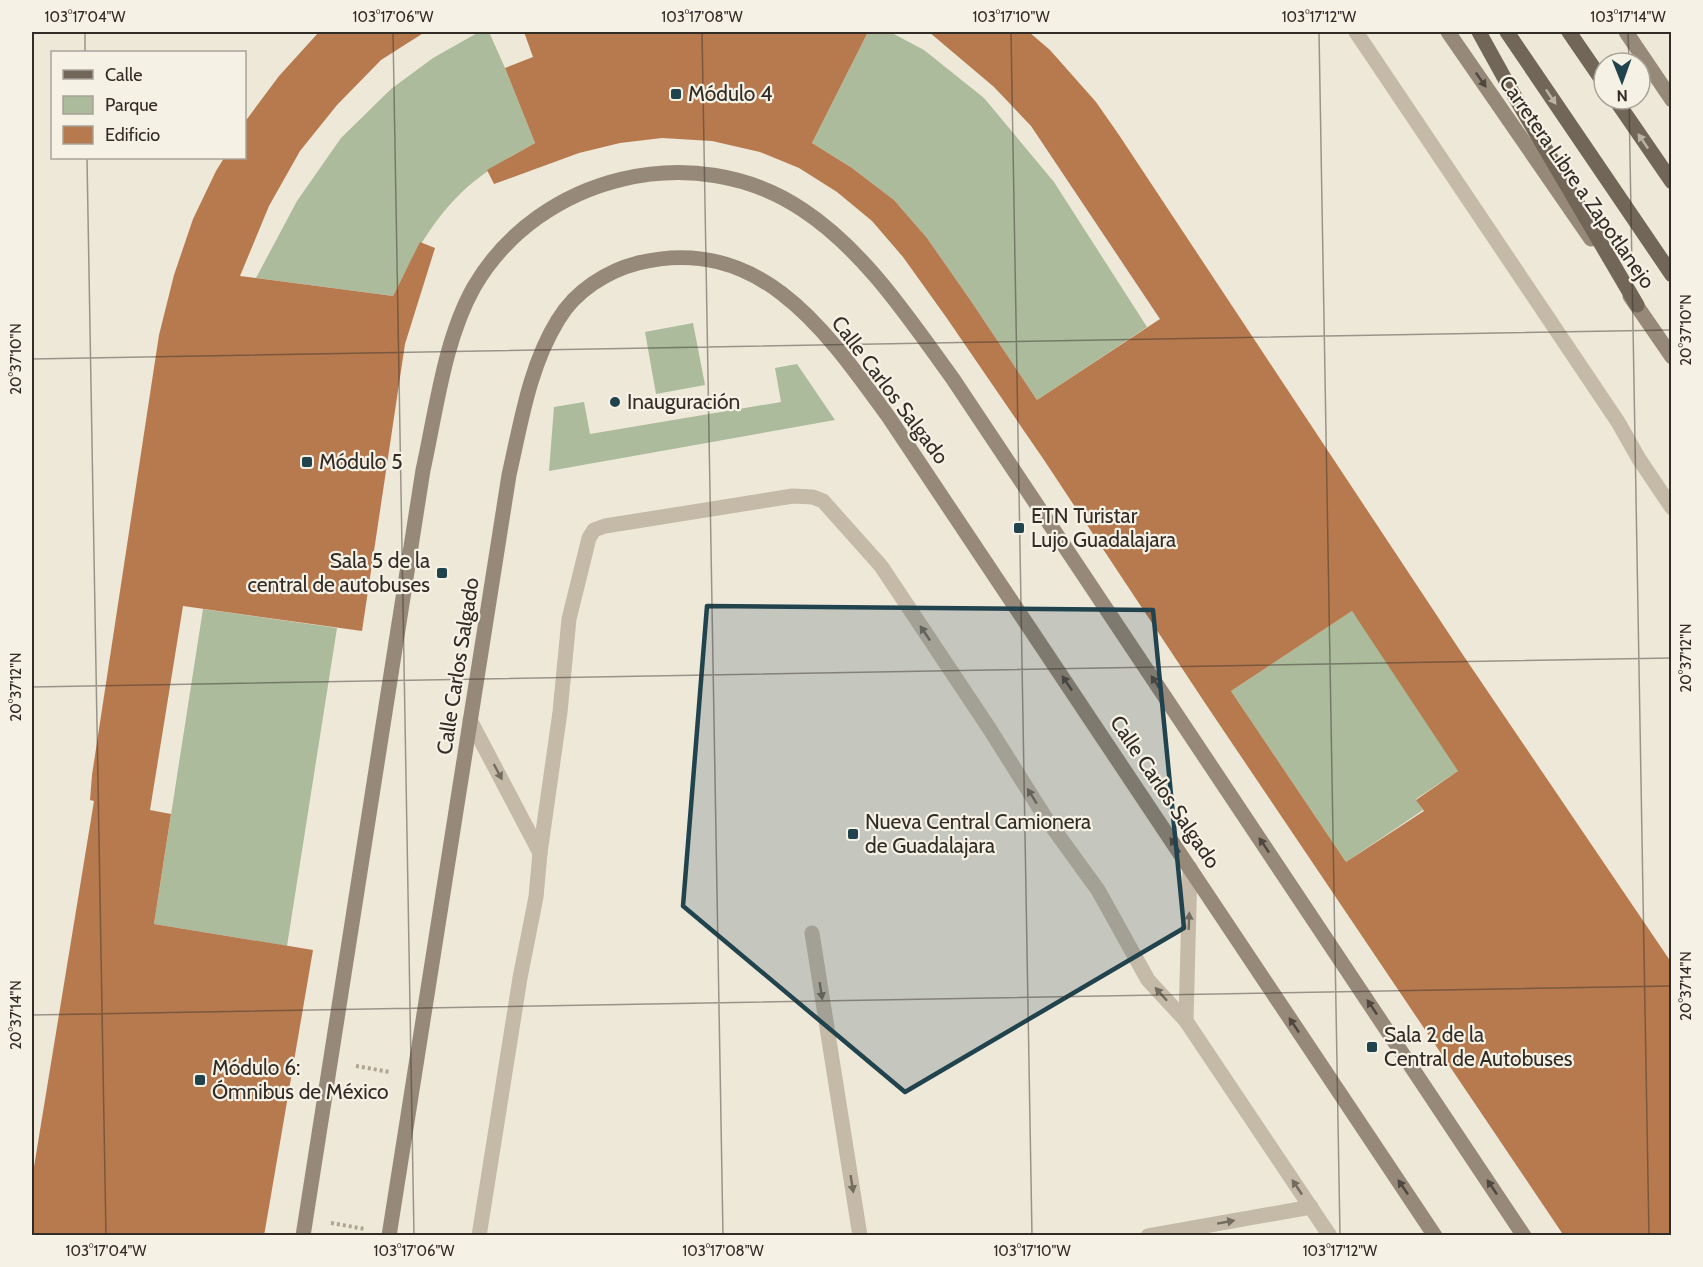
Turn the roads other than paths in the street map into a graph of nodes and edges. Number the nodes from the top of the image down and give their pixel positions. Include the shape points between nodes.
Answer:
1 (1356, 32) edge
2 (1448, 32) edge
3 (1479, 32) edge
4 (1507, 32) edge
5 (1569, 32) edge
6 (1626, 32) edge
7 (1592, 66) edge
8 (1671, 100) edge
9 (1623, 111) edge
10 (1671, 182) edge
11 (1671, 275) edge
12 (1637, 305) junction
13 (1671, 357) edge
14 (1671, 508) edge
15 (470, 720) junction
16 (540, 853) junction
17 (1190, 868) junction
18 (812, 933) dead end
19 (1186, 1021) junction
20 (1311, 1207) junction
21 (389, 1235) edge
22 (303, 1236) edge
23 (479, 1236) edge
24 (860, 1236) edge
25 (1148, 1236) edge
26 (1330, 1236) edge
27 (1435, 1236) edge
28 (1524, 1236) edge

1 - 14 lane
2 -> 12 street, Carretera Libre a Zapotlanejo
3 - 12 main road
4 -> 11 main road, Carretera Libre a Zapotlanejo
5 - 7 main road
6 - 8 street
10 -> 9 main road
12 - 13 street, Carretera Libre a Zapotlanejo
15 -> 16 lane
17 -> 15 street, Calle Carlos Salgado via 897,428 846,358 780,292 747,271 722,262 665,258 634,264 600,279 559,318 544,345 512,464
15 - 21 street, Calle Carlos Salgado
19 -> 16 lane via 1148,980 1098,890 1045,817 880,566 829,507 813,497 793,496 594,530 569,619
16 - 23 lane
19 -> 17 lane
27 -> 17 street, Calle Carlos Salgado
18 -> 24 lane
20 -> 19 lane
25 -> 20 lane
20 - 26 lane
28 -> 22 street via 906,314 860,260 803,210 734,179 659,172 621,178 586,190 552,207 522,229 474,287 458,321 423,471

